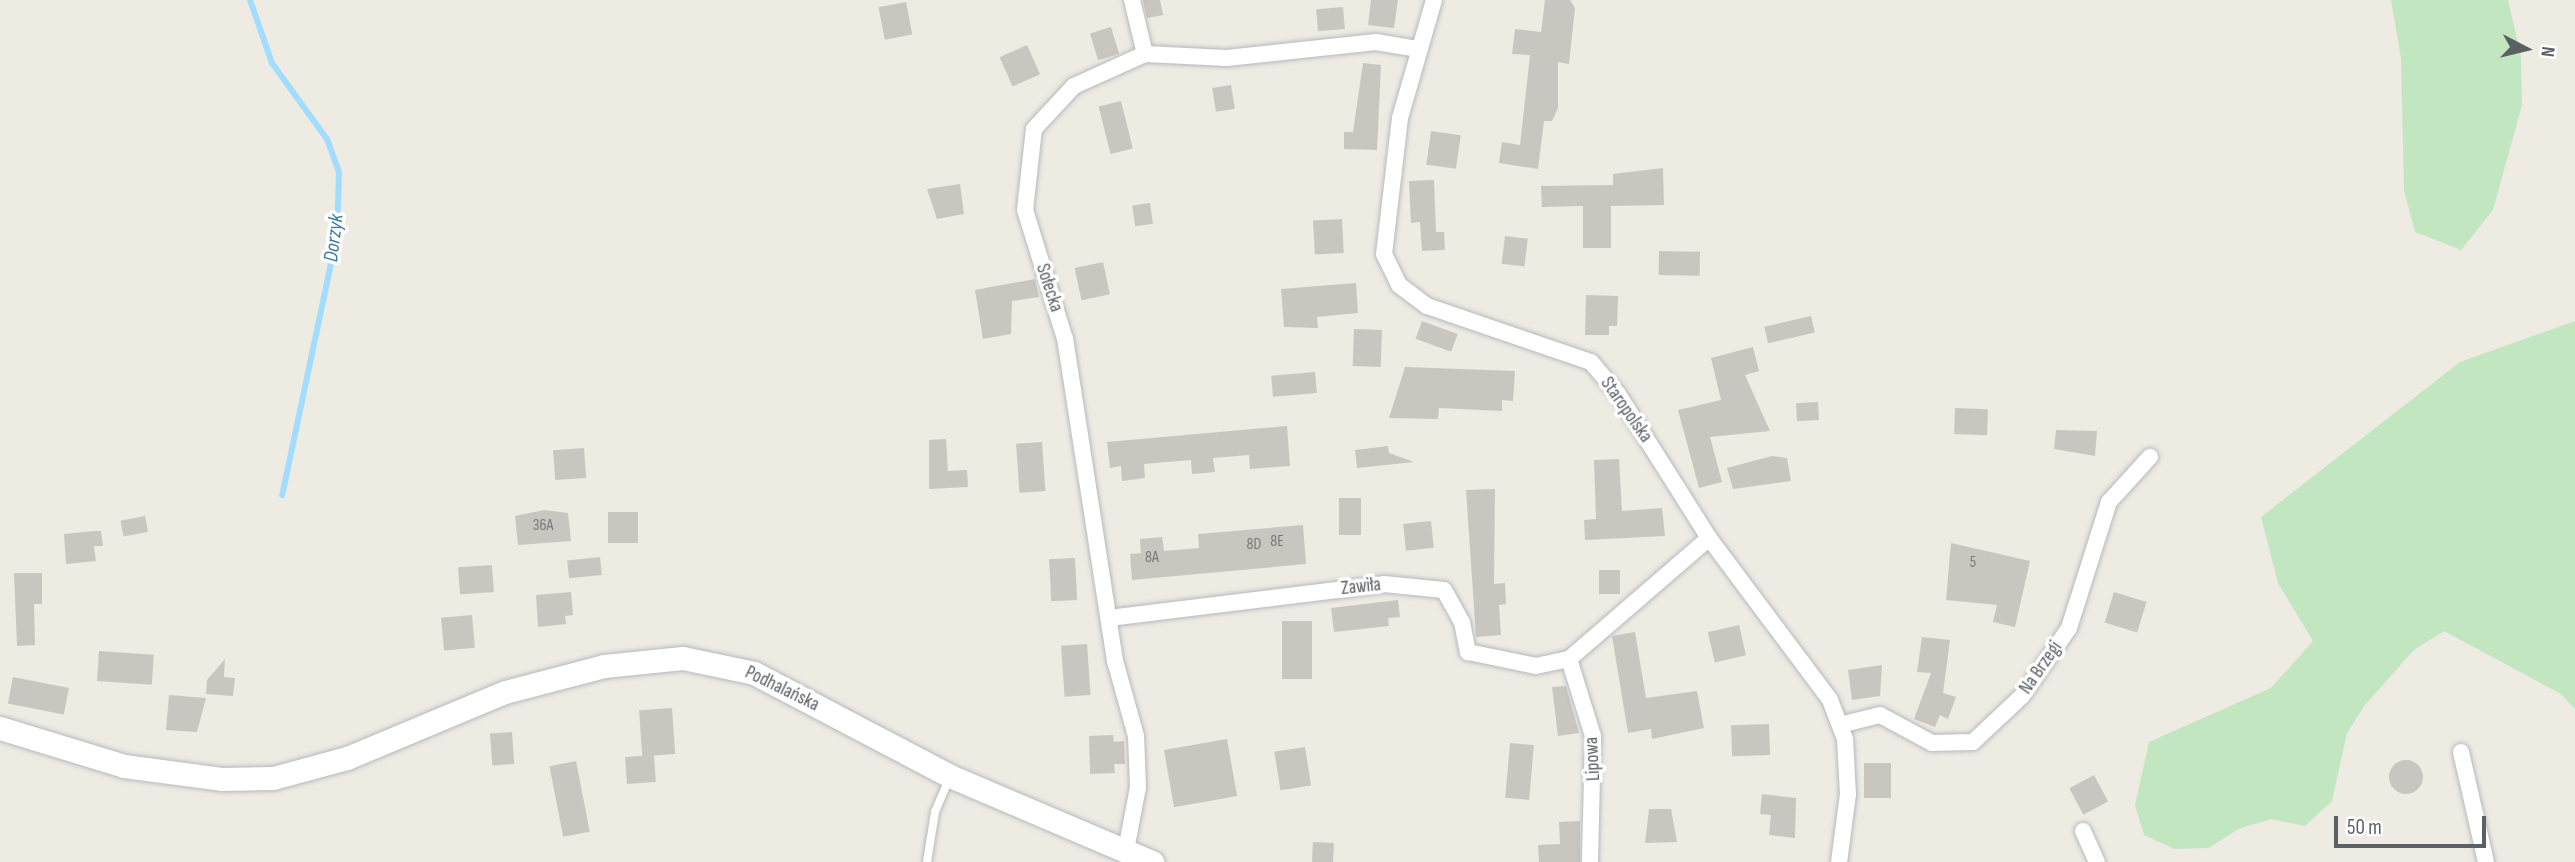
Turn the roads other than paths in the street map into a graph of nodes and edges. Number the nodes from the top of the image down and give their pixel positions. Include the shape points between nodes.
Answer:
1 (1132, 0) edge
2 (1434, 0) edge
3 (1418, 48) junction
4 (1145, 54) junction
5 (2150, 457) dead end
6 (1709, 538) junction
7 (1109, 618) junction
8 (1569, 659) junction
9 (1840, 725) junction
10 (0, 728) edge
11 (2460, 752) dead end
12 (950, 776) junction
13 (2083, 831) dead end
14 (1126, 850) junction
15 (928, 862) edge
16 (1152, 862) edge
17 (1590, 862) edge
18 (1839, 862) edge
19 (2097, 862) edge
20 (2486, 862) edge

1 - 4 street
2 - 3 street, Staropolska
3 - 4 street, Sołecka via 1376,42 1227,58
3 - 6 street, Staropolska via 1389,187 1384,254 1399,285 1427,306 1591,362
4 - 7 street, Sołecka via 1074,86 1034,129 1025,210 1065,338
5 - 9 street, Na Brzegi via 2109,502 2069,628 2022,696 1973,741 1932,743 1880,715
6 - 8 street
6 - 9 street, Staropolska via 1802,657
7 - 8 street, Zawiła via 1384,584 1444,590 1462,622 1468,652 1536,666
7 - 14 street, Sołecka via 1136,736 1138,787
8 - 17 street, Lipowa via 1593,736
9 - 18 street, Staropolska via 1848,794
10 - 12 street, Podhalańska via 124,766 221,779 273,778 347,758 505,692 604,666 683,658 754,673
11 - 20 street
12 - 14 street, Podhalańska
12 - 15 lane via 935,812
13 - 19 street
14 - 16 street, Podhalańska

